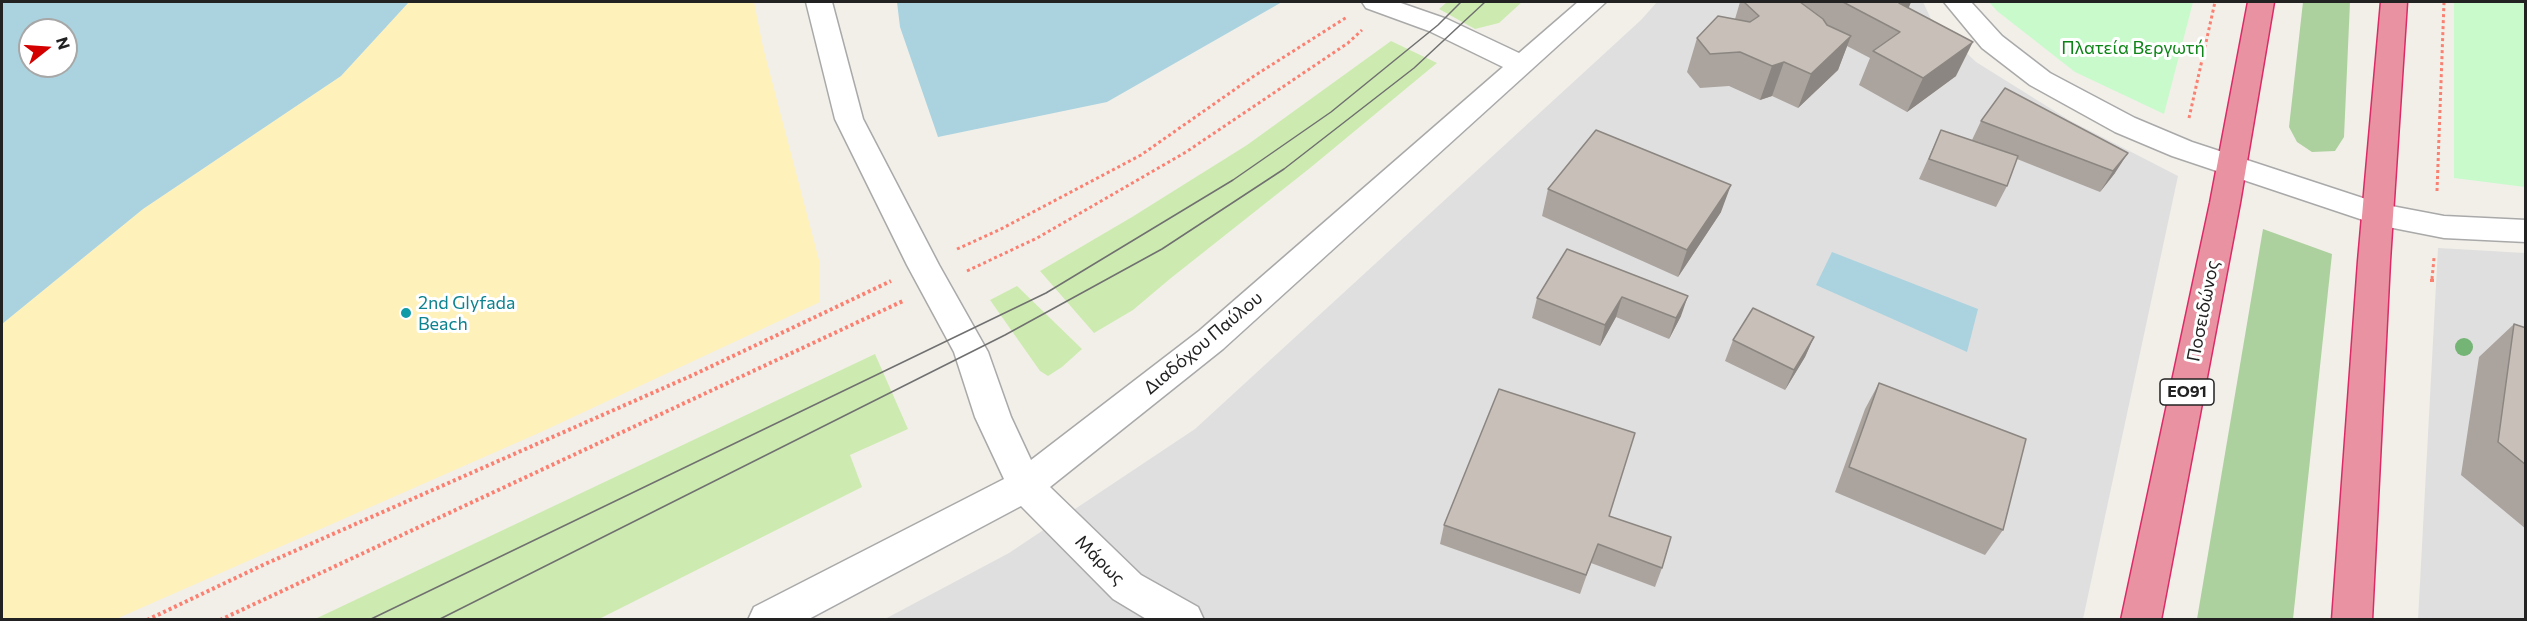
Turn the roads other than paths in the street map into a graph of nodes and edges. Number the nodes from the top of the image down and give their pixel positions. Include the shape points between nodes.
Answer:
1 (819, 2) edge
2 (1593, 2) edge
3 (1957, 2) edge
4 (2261, 2) edge
5 (2394, 2) edge
6 (1372, 7) edge
7 (1521, 65) junction
8 (2232, 165) junction
9 (2378, 214) junction
10 (2526, 231) edge
11 (1025, 486) junction
12 (768, 620) edge
13 (1184, 620) edge
14 (2141, 620) edge
15 (2352, 620) edge

1 - 11 street via 849,119 971,352 993,417
2 - 7 street, Διαδόχου Παύλου
3 - 8 street via 1992,42 2040,79 2125,125
4 - 8 highway, Ποσειδώνος / ΕΟ91
5 - 9 highway
6 - 7 street via 1438,25
7 - 11 street, Διαδόχου Παύλου via 1211,340
8 - 9 street
8 - 14 highway, Ποσειδώνος / ΕΟ91
9 - 10 street via 2444,227
9 - 15 highway
11 - 12 street, Διαδόχου Παύλου
11 - 13 street, Μάρως via 1128,587

